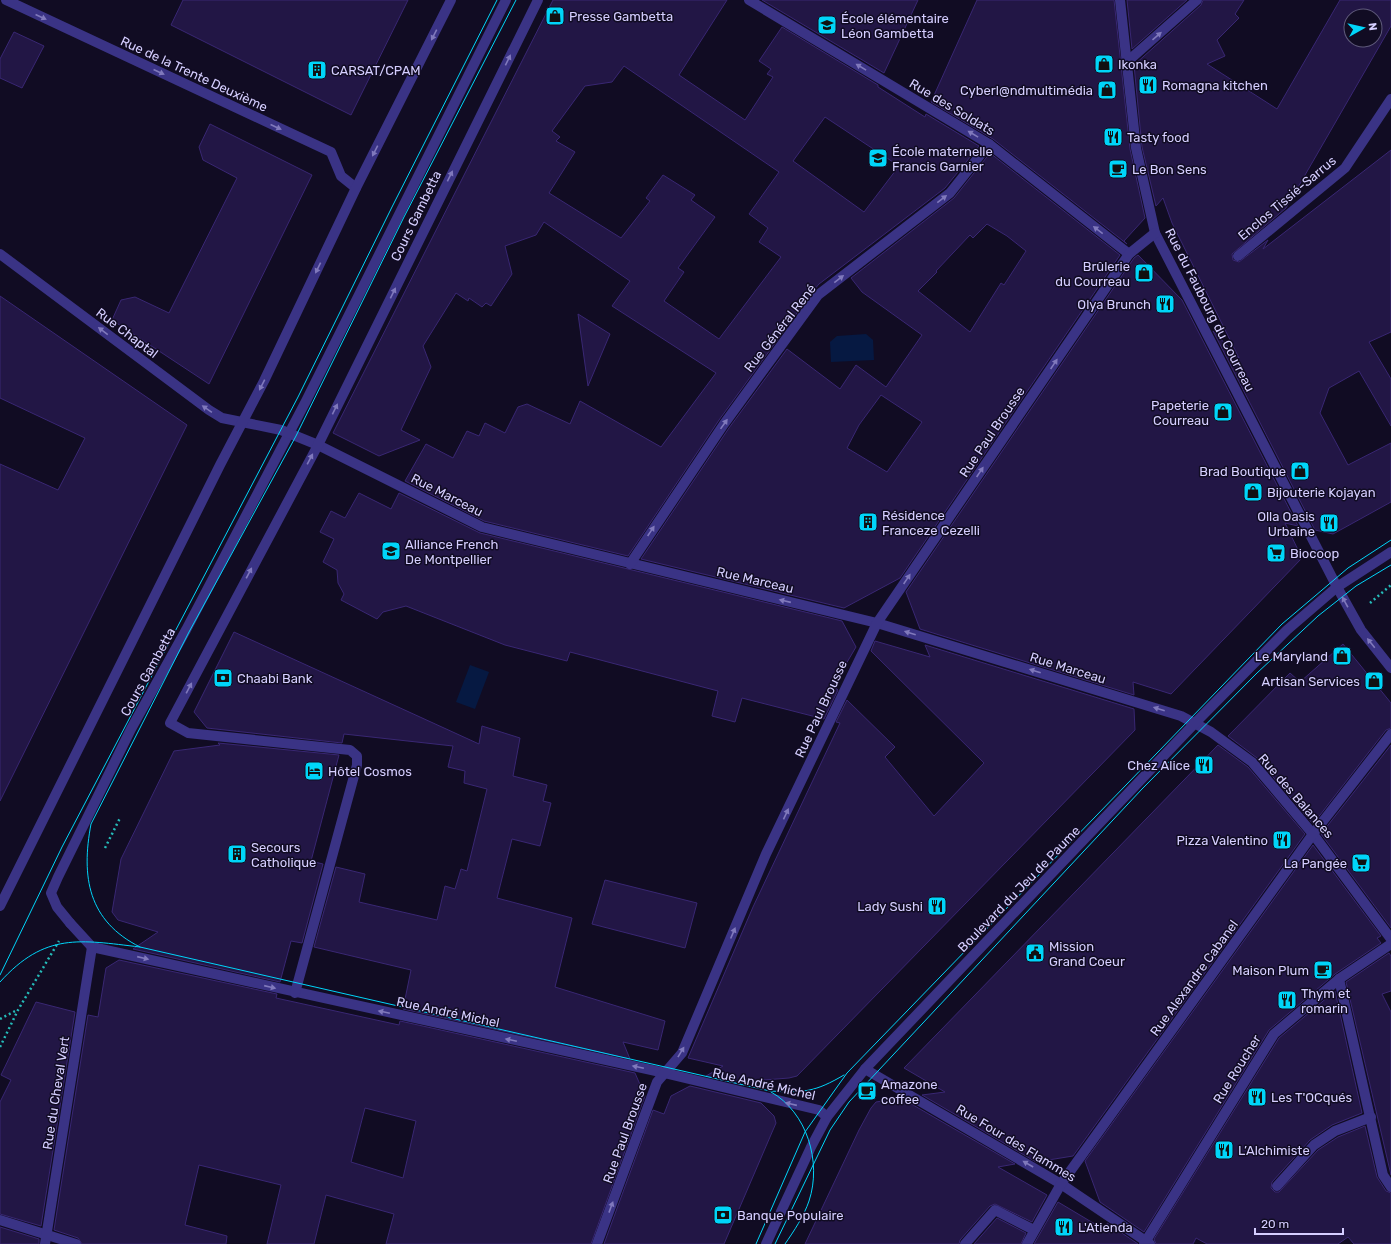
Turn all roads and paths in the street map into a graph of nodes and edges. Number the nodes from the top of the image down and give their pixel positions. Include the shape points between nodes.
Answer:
1 (6, 0) edge
2 (452, 0) edge
3 (506, 0) edge
4 (538, 0) edge
5 (748, 0) edge
6 (1120, 0) edge
7 (1197, 0) edge
8 (1128, 61) junction
9 (1391, 99) edge
10 (989, 144) junction
11 (356, 188) junction
12 (1155, 233) junction
13 (0, 254) edge
14 (1129, 254) junction
15 (1238, 256) dead end
16 (243, 421) junction
17 (289, 434) junction
18 (318, 445) junction
19 (1391, 552) edge
20 (630, 564) junction
21 (1391, 585) edge
22 (1337, 587) junction
23 (1353, 617) junction
24 (877, 623) junction
25 (1391, 668) edge
26 (1195, 723) junction
27 (1391, 734) edge
28 (120, 818) dead end
29 (1314, 834) junction
30 (105, 848) dead end
31 (0, 906) edge
32 (70, 923) junction
33 (1391, 939) edge
34 (1391, 944) edge
35 (92, 947) junction
36 (1339, 979) junction
37 (296, 993) junction
38 (18, 1010) junction
39 (0, 1019) edge
40 (0, 1047) edge
41 (865, 1069) junction
42 (665, 1073) junction
43 (1370, 1117) junction
44 (827, 1118) junction
45 (1061, 1184) junction
46 (1277, 1186) dead end
47 (1391, 1187) edge
48 (0, 1220) edge
49 (1034, 1230) junction
50 (46, 1239) edge
51 (1146, 1243) edge
52 (76, 1244) edge
53 (597, 1244) edge
54 (766, 1244) edge
55 (965, 1244) edge
56 (1026, 1244) edge

1 -> 11 street, Rue de la Trente Deuxième via 331,152 341,176
2 -> 11 street, Cours Gambetta
3 - 17 street, Cours Gambetta
18 -> 4 street, Cours Gambetta
10 -> 5 street, Rue des Soldats
6 - 8 street, Rue du Faubourg du Courreau
8 -> 7 street
8 - 12 street, Rue du Faubourg du Courreau via 1136,148
9 - 15 street, Enclos Tissié-Sarrus via 1345,168
14 -> 10 street, Rue des Soldats
20 -> 10 street, Rue Général René via 724,424 818,295 950,193
11 -> 16 street, Cours Gambetta
12 - 14 street, Rue Paul Brousse
12 - 22 street, Rue du Faubourg du Courreau
16 -> 13 street, Rue Chaptal via 222,418 209,410
24 -> 14 street, Rue Paul Brousse
16 - 17 street
16 - 31 street, Cours Gambetta
17 - 18 street
17 - 32 street, Cours Gambetta via 131,729 58,877 51,893 57,907
18 - 20 street, Rue Marceau via 482,527
37 -> 18 street, Cours Gambetta via 357,765 357,756 350,750 188,733 170,723
19 - 22 street, Boulevard du Jeu de Paume
24 -> 20 street, Rue Marceau
21 - 23 path
23 -> 22 street, Rue du Faubourg du Courreau
22 - 26 street, Boulevard du Jeu de Paume via 1287,630
25 -> 23 street, Rue du Faubourg du Courreau
26 -> 24 street, Rue Marceau via 1177,714
42 -> 24 street, Rue Paul Brousse via 682,1053 766,854
26 - 29 street, Rue des Balances via 1252,762
26 - 41 street, Boulevard du Jeu de Paume
27 - 29 street, Rue Alexandre Cabanel
28 - 30 path
29 - 33 street, Rue des Balances
29 - 45 street, Rue Alexandre Cabanel
32 - 35 street
32 - 38 path
34 - 36 street, Rue Roucher
35 -> 37 street, Rue André Michel
35 - 50 street, Rue du Cheval Vert
36 - 43 street
36 - 51 street, Rue Roucher via 1274,1034
42 -> 37 street, Rue André Michel
38 - 39 path
38 - 40 path
41 - 44 street, Boulevard du Jeu de Paume
45 -> 41 street, Rue Four des Flammes
44 -> 42 street, Rue André Michel via 819,1110
53 -> 42 street, Rue Paul Brousse via 657,1082
43 - 46 street via 1335,1131 1314,1145
43 - 47 street via 1383,1175
44 - 54 street, Boulevard du Jeu de Paume
45 - 49 street, Rue Alexandre Cabanel
45 - 51 street, Rue Four des Flammes
48 - 50 street
49 - 55 street via 994,1210
49 - 56 street, Rue Alexandre Cabanel
50 - 52 street

